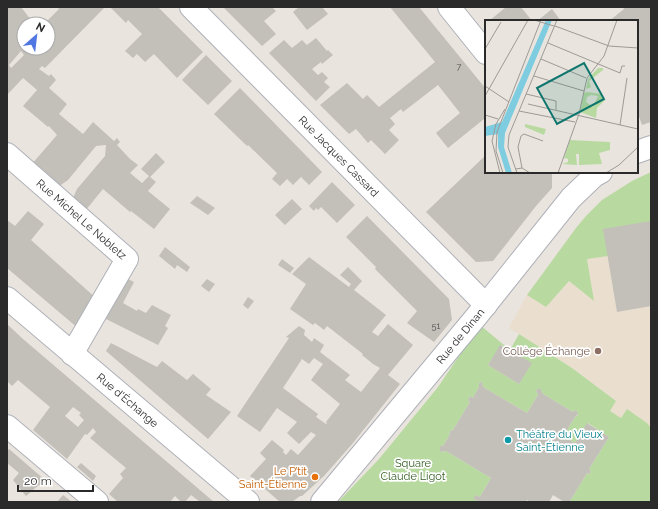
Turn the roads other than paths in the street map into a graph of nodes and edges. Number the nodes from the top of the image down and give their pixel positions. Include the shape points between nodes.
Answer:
1 (191, 7) edge
2 (449, 7) edge
3 (485, 52) edge
4 (651, 147) edge
5 (638, 152) edge
6 (7, 154) edge
7 (594, 173) edge
8 (7, 298) edge
9 (486, 305) junction
10 (72, 354) junction
11 (7, 426) edge
12 (97, 502) edge
13 (248, 502) edge
14 (322, 502) edge

1 - 9 street, Rue Jacques Cassard
2 - 3 street
4 - 5 street
6 - 10 street, Rue Michel Le Nobletz via 127,259
7 - 9 street, Rue de Dinan
8 - 10 street, Rue d'Échange
9 - 14 street, Rue de Dinan
10 - 13 street, Rue d'Échange
11 - 12 street

